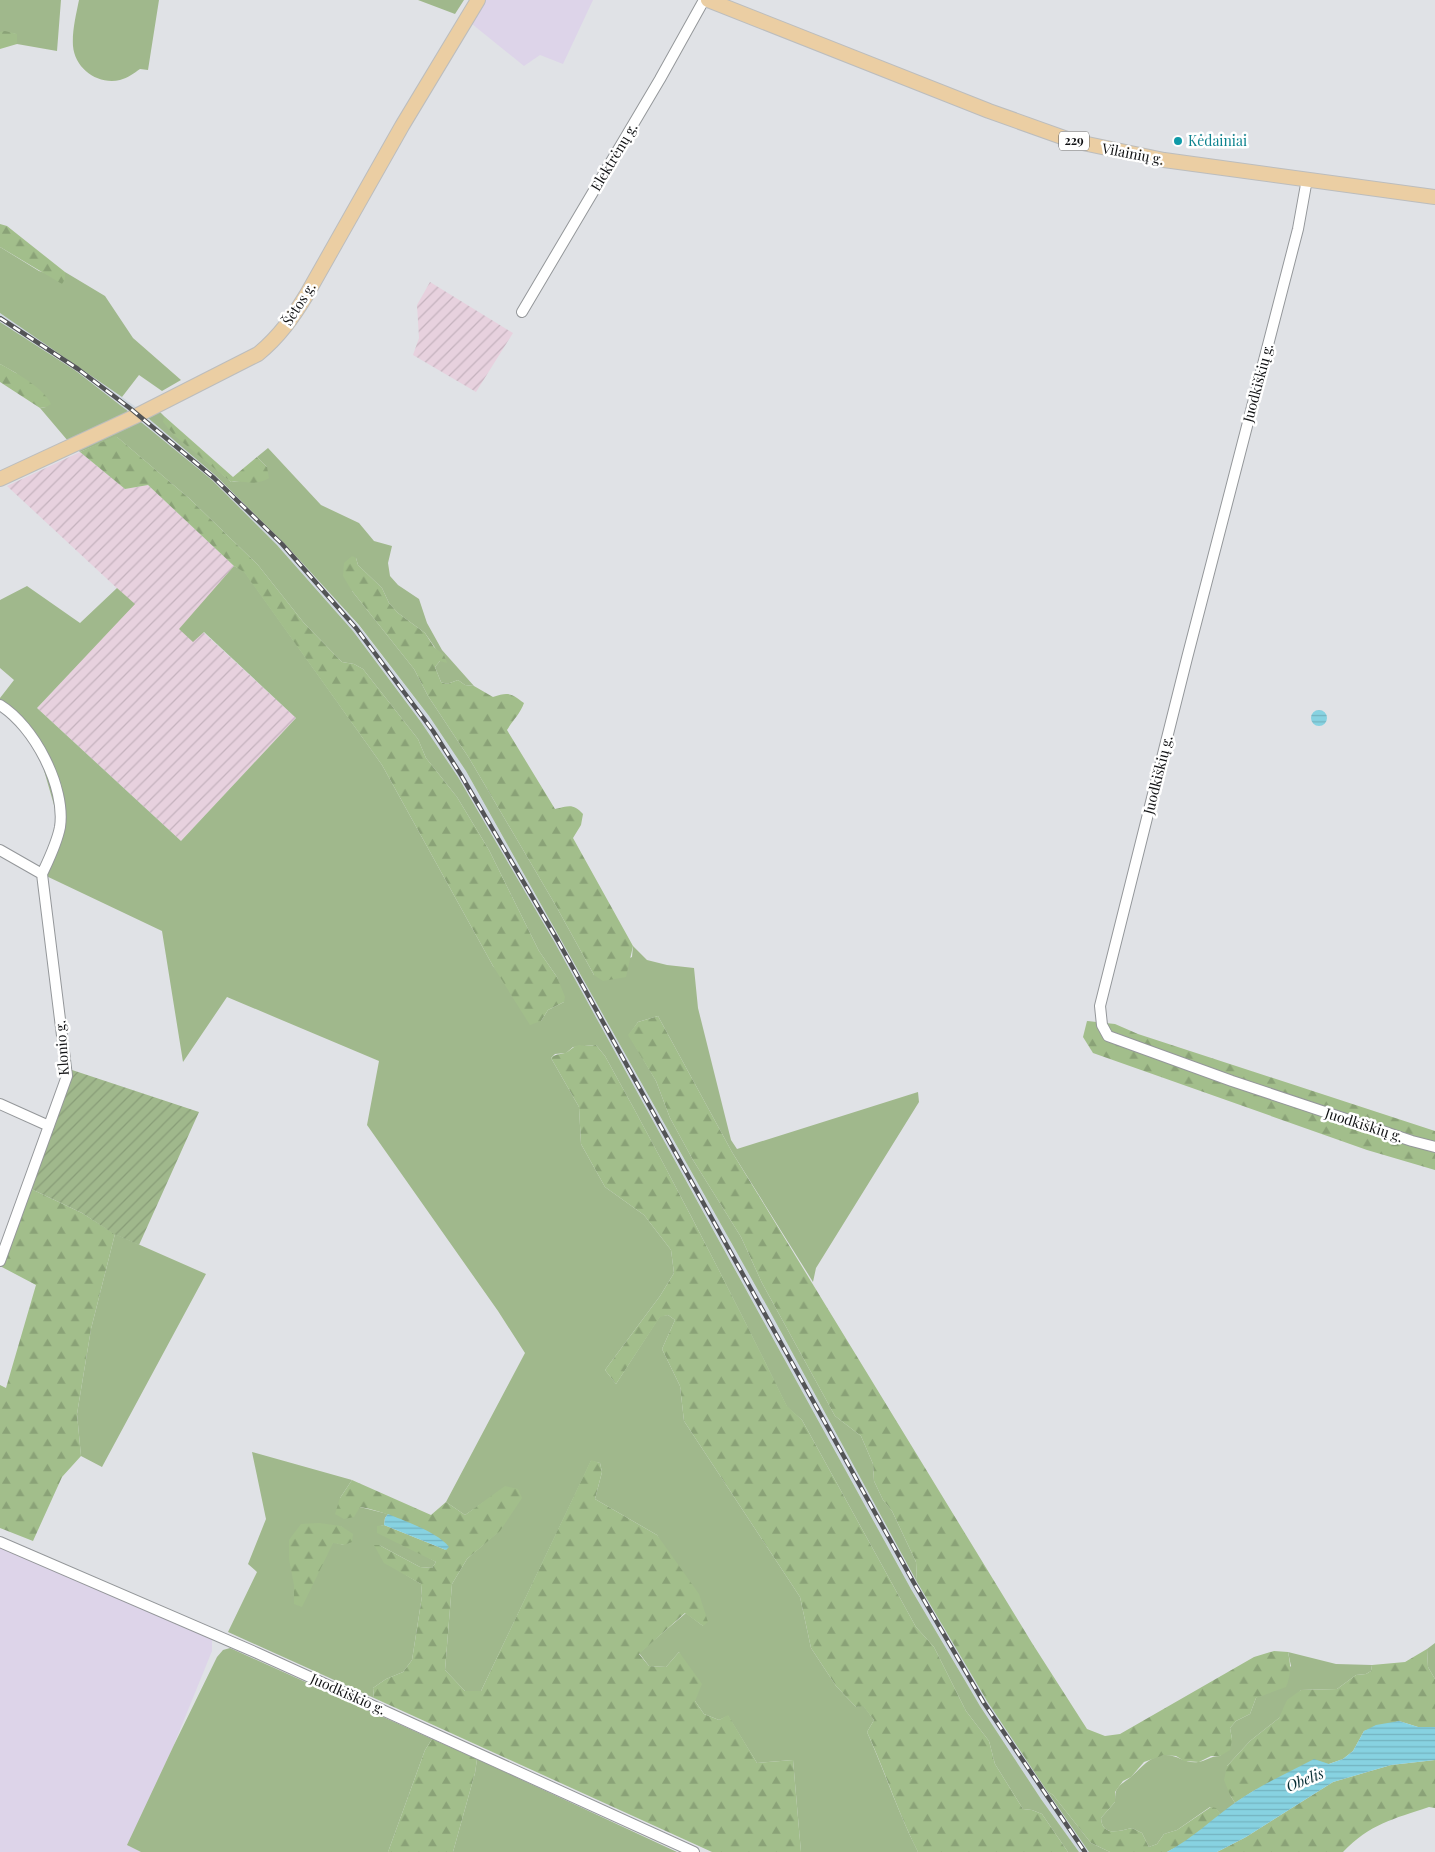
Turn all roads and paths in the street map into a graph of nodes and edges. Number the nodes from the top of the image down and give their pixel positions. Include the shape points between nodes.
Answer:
1 (478, 0) edge
2 (704, 0) edge
3 (708, 0) edge
4 (1307, 180) junction
5 (1435, 197) edge
6 (522, 312) dead end
7 (0, 479) edge
8 (0, 705) edge
9 (0, 850) edge
10 (42, 874) junction
11 (0, 1104) edge
12 (49, 1126) junction
13 (1435, 1147) edge
14 (0, 1261) edge
15 (0, 1542) edge
16 (694, 1852) edge

1 - 7 main road, Šėtos g. via 295,314 270,345 138,415
2 - 6 street, Elektrėnų g.
3 - 4 main road, Vilainių g. / 229 via 1073,141 1164,160
4 - 5 main road, Vilainių g. / 229
4 - 13 street, Juodkiškių g. via 1296,238 1102,996 1102,1025 1108,1036 1232,1081
8 - 10 street via 35,739 47,762 59,804 60,826
9 - 10 street
10 - 12 street, Klonio g. via 67,1076
11 - 12 street
12 - 14 street, Klonio g.
15 - 16 street, Juodkiškio g. via 257,1653

